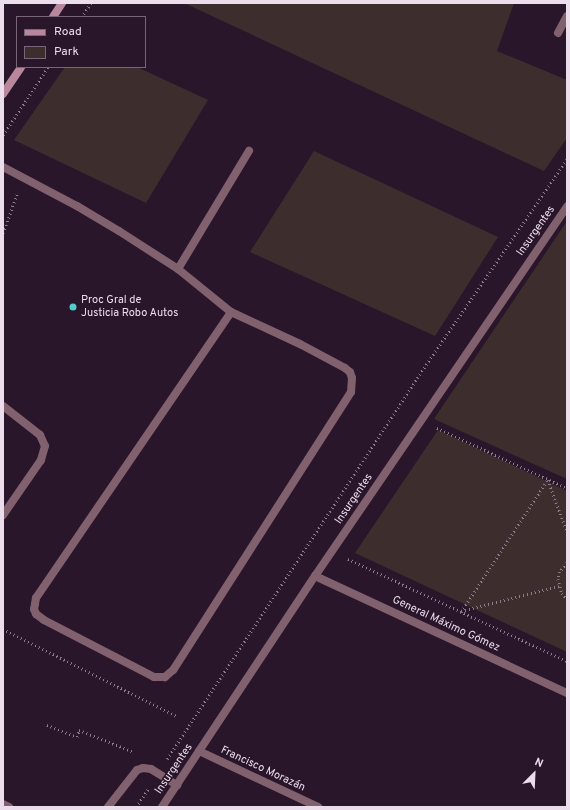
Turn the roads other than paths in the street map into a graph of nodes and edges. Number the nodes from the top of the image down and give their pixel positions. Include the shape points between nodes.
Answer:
1 (62, 3) edge
2 (54, 16) edge
3 (567, 16) edge
4 (558, 33) dead end
5 (20, 68) edge
6 (3, 94) edge
7 (249, 151) dead end
8 (3, 167) edge
9 (567, 206) edge
10 (178, 269) junction
11 (231, 312) junction
12 (3, 406) edge
13 (3, 515) edge
14 (315, 576) junction
15 (567, 693) edge
16 (200, 751) junction
17 (176, 785) junction
18 (3, 804) edge
19 (9, 807) edge
20 (108, 807) edge
21 (162, 807) edge
22 (318, 807) edge

1 - 2 main road
3 - 4 street
5 - 6 main road
7 - 10 street
8 - 10 street via 93,215
9 - 14 street, Insurgentes
10 - 11 street
11 - 11 street via 345,368 350,372 351,392 173,670 165,677 154,678 44,620 36,614 34,604
12 - 13 street via 40,435 45,446 41,460
14 - 15 street, General Máximo Gómez
14 - 16 street, Insurgentes
16 - 17 street, Insurgentes
16 - 22 street, Francisco Morazán
17 - 20 street via 159,773 143,768 137,770
17 - 21 street, Insurgentes
18 - 19 street

